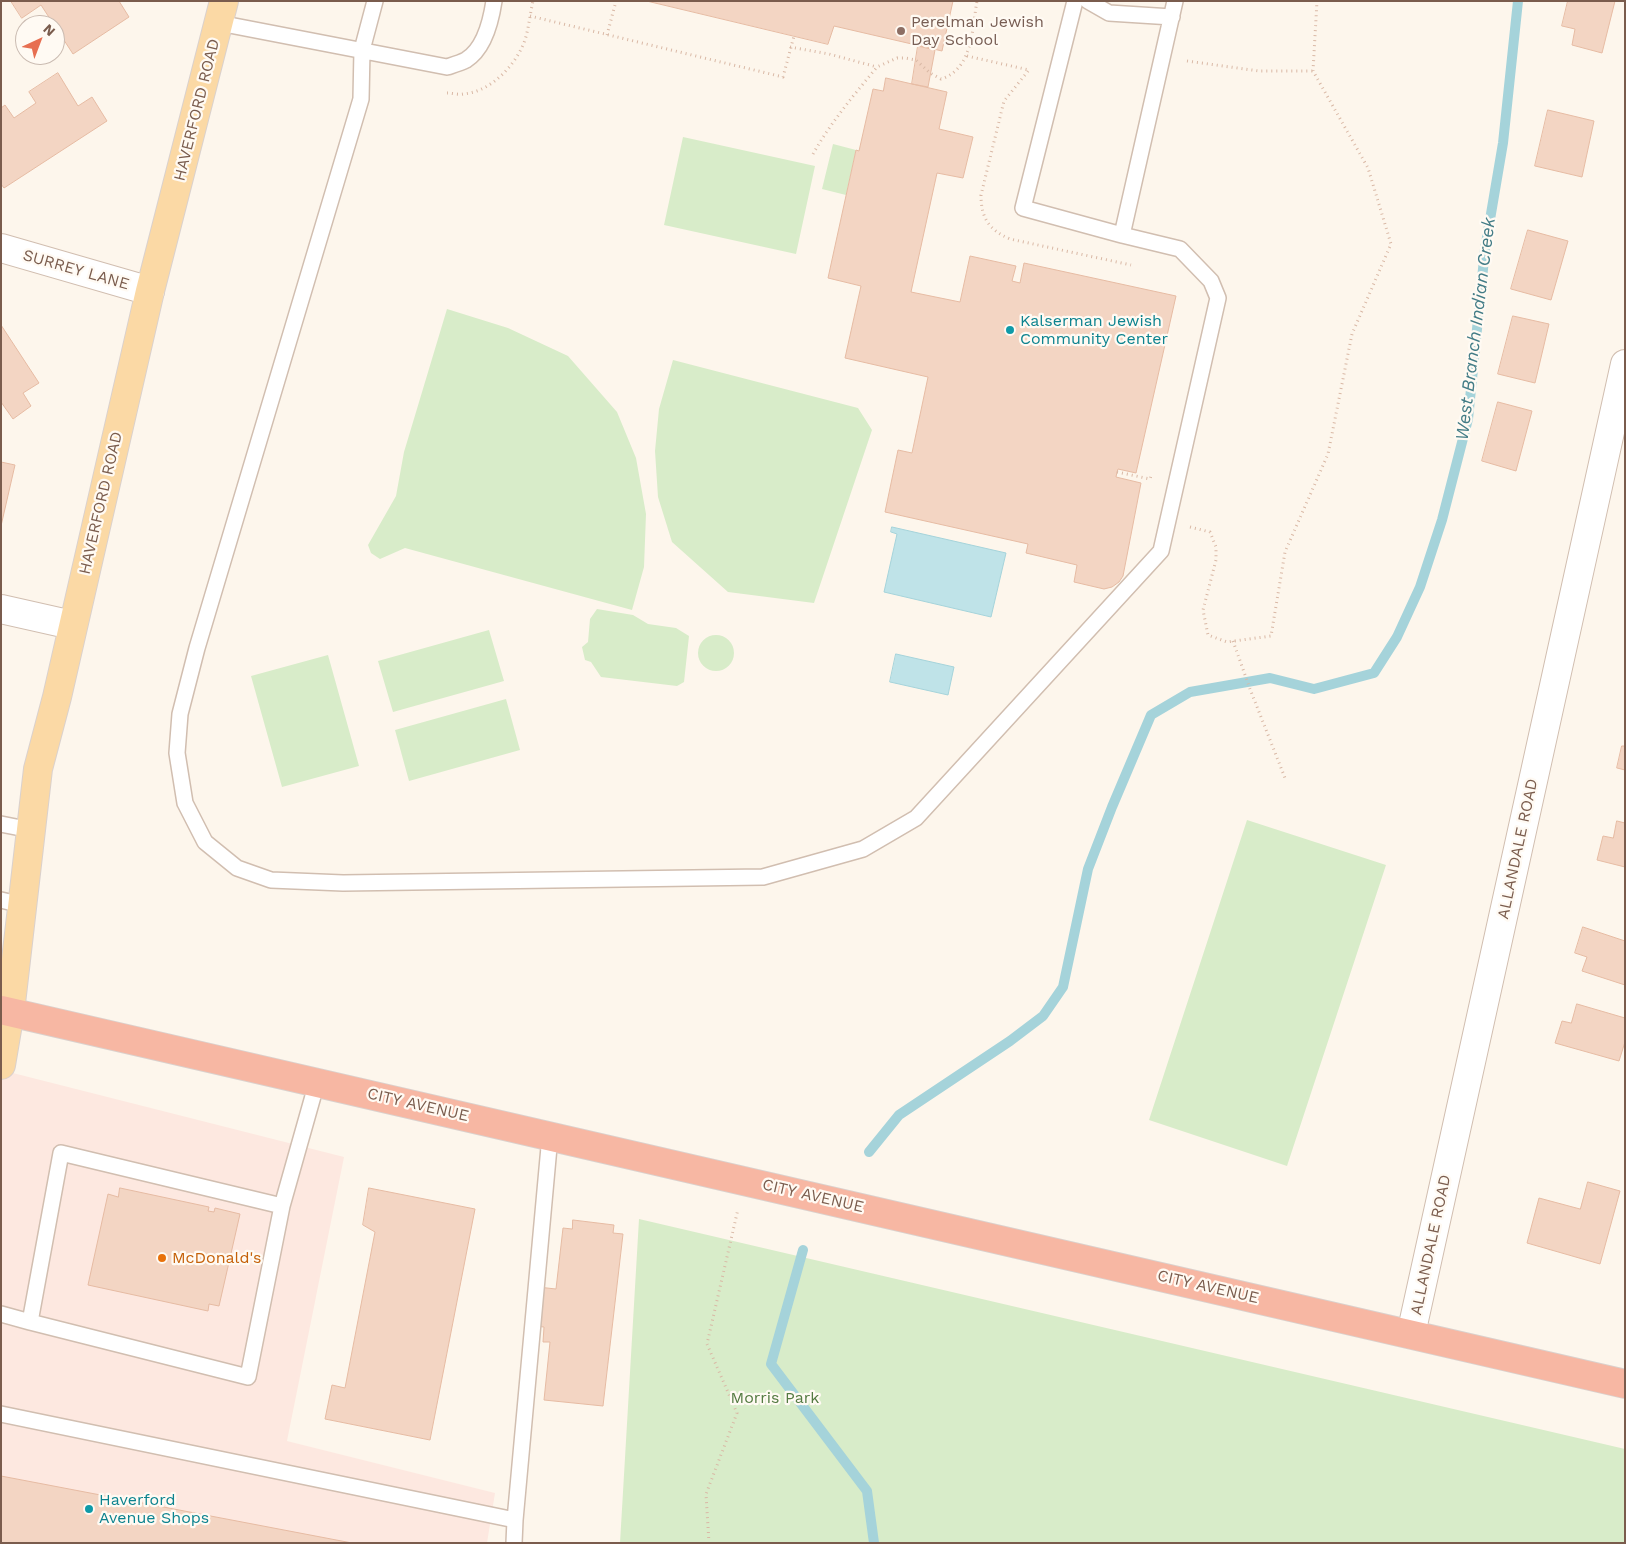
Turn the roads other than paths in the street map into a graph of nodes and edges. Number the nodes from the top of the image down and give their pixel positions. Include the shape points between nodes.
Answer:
1 (375, 1) edge
2 (494, 1) edge
3 (1075, 1) edge
4 (1088, 1) edge
5 (1175, 1) edge
6 (222, 12) edge
7 (1172, 17) junction
8 (362, 50) junction
9 (1122, 235) junction
10 (1, 248) edge
11 (150, 291) junction
12 (1625, 364) edge
13 (1, 609) edge
14 (72, 625) junction
15 (1, 824) edge
16 (31, 830) junction
17 (12, 903) edge
18 (5, 1011) edge
19 (1, 1065) edge
20 (317, 1082) junction
21 (550, 1136) junction
22 (282, 1206) junction
23 (1, 1314) edge
24 (30, 1322) junction
25 (1411, 1334) junction
26 (1625, 1384) edge
27 (1, 1414) edge
28 (515, 1520) junction
29 (514, 1543) edge

1 - 8 lane
2 - 8 lane via 478,49 466,60 447,66
3 - 9 lane via 1023,208
4 - 7 lane via 1109,13
5 - 7 lane
6 - 8 lane
6 - 11 main road, HAVERFORD ROAD
7 - 9 lane
8 - 9 lane via 361,99 180,714 177,753 185,803 205,842 236,868 271,880 343,883 763,877 864,849 916,818 1161,551 1218,298 1211,281 1180,249
10 - 11 street, SURREY LANE
11 - 14 main road, HAVERFORD ROAD
12 - 25 street, ALLANDALE ROAD
13 - 14 street
14 - 16 main road, HAVERFORD ROAD via 38,769
15 - 16 lane
16 - 17 main road, HAVERFORD ROAD
17 - 18 main road, HAVERFORD ROAD
18 - 19 main road, HAVERFORD ROAD
18 - 20 highway, CITY AVENUE
20 - 21 highway, CITY AVENUE
20 - 22 lane
21 - 25 highway, CITY AVENUE
21 - 28 lane
22 - 24 lane via 61,1153
22 - 24 lane via 248,1377
23 - 24 lane
25 - 26 highway, CITY AVENUE
27 - 28 lane
28 - 29 lane

